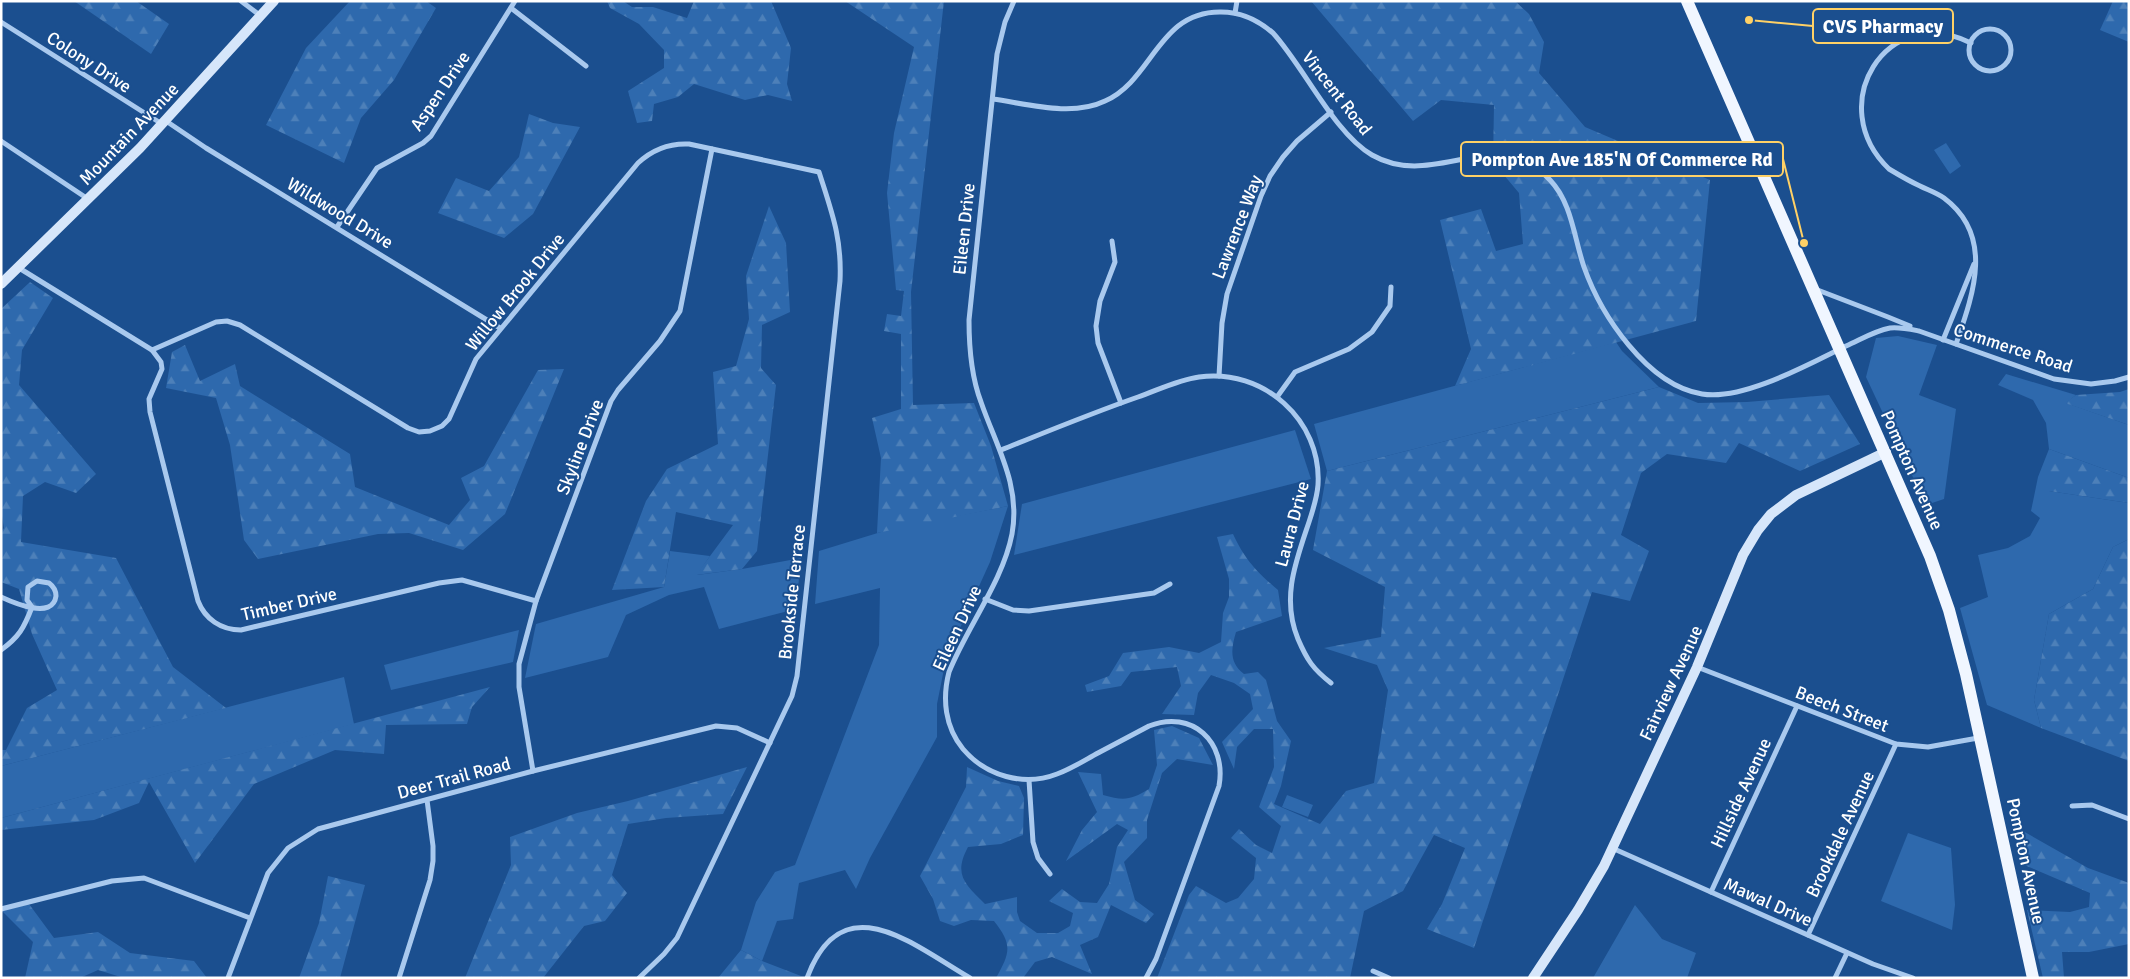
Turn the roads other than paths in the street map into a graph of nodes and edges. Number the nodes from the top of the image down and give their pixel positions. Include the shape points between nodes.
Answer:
1 (240, 1) edge
2 (274, 1) edge
3 (515, 1) edge
4 (1014, 1) edge
5 (1238, 1) edge
6 (1686, 1) edge
7 (511, 8) junction
8 (1235, 13) junction
9 (261, 16) junction
10 (1, 22) edge
11 (1971, 43) junction
12 (586, 66) dead end
13 (993, 99) junction
14 (1331, 112) junction
15 (164, 122) junction
16 (1, 141) edge
17 (712, 149) junction
18 (819, 172) joint
19 (89, 200) junction
20 (337, 228) junction
21 (1112, 241) dead end
22 (1976, 262) junction
23 (18, 268) junction
24 (3, 279) edge
25 (1391, 287) dead end
26 (1812, 288) junction
27 (500, 328) junction
28 (1919, 331) junction
29 (1944, 340) junction
30 (1956, 344) junction
31 (152, 350) junction
32 (1839, 350) junction
33 (1219, 376) junction
34 (2129, 377) edge
35 (1277, 397) junction
36 (1121, 403) junction
37 (1001, 450) junction
38 (1886, 452) junction
39 (1170, 584) dead end
40 (1, 597) edge
41 (986, 598) junction
42 (536, 600) junction
43 (32, 607) junction
44 (1, 650) edge
45 (1697, 667) junction
46 (1331, 683) dead end
47 (1796, 706) junction
48 (1981, 737) junction
49 (770, 743) junction
50 (1896, 744) junction
51 (533, 771) junction
52 (1029, 780) junction
53 (427, 800) junction
54 (2072, 806) dead end
55 (2129, 819) edge
56 (1612, 848) junction
57 (1050, 874) dead end
58 (1711, 892) junction
59 (1, 910) edge
60 (250, 918) junction
61 (1808, 935) junction
62 (1847, 953) junction
63 (1373, 970) dead end
64 (228, 978) edge
65 (399, 978) edge
66 (639, 978) edge
67 (807, 978) edge
68 (970, 978) edge
69 (1146, 978) edge
70 (1389, 978) edge
71 (1533, 978) edge
72 (1835, 978) edge
73 (1913, 978) edge
74 (2033, 978) edge

1 - 9 street
2 - 9 main road, Mountain Avenue
3 - 7 street, Aspen Drive
4 - 13 street, Eileen Drive via 998,44
5 - 8 street
6 - 26 main road, Pompton Avenue
7 - 12 street
7 - 20 street, Aspen Drive via 431,136 377,168
8 - 13 street, Vincent Road via 1211,13 1180,24 1162,41 1127,88 1103,102 1070,108
8 - 14 street, Vincent Road via 1273,33
9 - 15 main road, Mountain Avenue
10 - 15 street, Colony Drive
11 - 11 street via 1970,56 1978,67 1998,70 2009,61 2009,41 2000,31 1980,32
11 - 22 street via 1945,34 1929,33 1897,43 1878,59 1869,73 1861,112 1867,138 1882,162 1889,169 1941,196 1958,212 1972,237
13 - 37 street, Eileen Drive via 968,334 977,390
14 - 32 street, Vincent Road via 1357,144 1392,164 1422,167 1493,155 1519,160 1542,173 1564,200 1585,268 1611,319 1642,358 1677,385 1704,394 1737,392
14 - 33 street, Lawrence Way via 1283,157 1261,196 1226,301
15 - 19 main road, Mountain Avenue
15 - 20 street, Wildwood Drive
16 - 19 street
17 - 18 street, Willow Brook Drive
17 - 27 street, Willow Brook Drive via 673,144 644,157
17 - 42 street, Skyline Drive via 680,310 611,401
18 - 49 street, Brookside Terrace via 838,232 840,281 797,676 792,696
19 - 23 main road, Mountain Avenue
20 - 27 street, Wildwood Drive
21 - 36 street via 1115,262 1098,309 1096,326 1101,352
22 - 29 street
22 - 30 street via 1975,283
23 - 24 main road, Mountain Avenue
23 - 31 street
25 - 35 street via 1390,306 1372,332 1349,349 1295,372
26 - 28 street, Commerce Road
26 - 32 main road, Pompton Avenue
27 - 31 street, Willow Brook Drive via 476,360 449,420 437,429 422,432 408,428 234,322 211,323
28 - 29 street, Commerce Road
28 - 32 street, Commerce Road via 1904,328 1882,330
29 - 30 street, Commerce Road
30 - 34 street, Commerce Road via 2054,379 2091,384
31 - 42 street, Timber Drive via 162,369 149,399 150,412 198,601 204,613 218,625 235,630 247,629 462,580
32 - 38 main road, Pompton Avenue
33 - 35 street, Laura Drive via 1248,381
33 - 36 street, Laura Drive via 1186,379
35 - 46 street, Laura Drive via 1303,425 1318,465 1317,497 1293,570 1290,604 1296,635 1314,670
36 - 37 street, Laura Drive
37 - 41 street, Eileen Drive via 1012,488 1014,521 1007,554
38 - 45 main road, Fairview Avenue via 1805,489 1765,522 1743,555
38 - 48 main road, Pompton Avenue via 1942,590
39 - 41 street via 1154,593 1029,611 1013,610
40 - 43 street
41 - 52 street, Eileen Drive via 950,672 945,701 948,720 961,745 981,765 1008,777
42 - 51 street, Skyline Drive via 519,664 519,687
43 - 43 street via 27,600 28,587 37,581 49,583 56,593 52,605 40,610
43 - 44 street via 16,639
45 - 47 street, Beech Street
45 - 56 main road, Fairview Avenue
47 - 50 street, Beech Street
47 - 58 street, Hillside Avenue
48 - 50 street, Beech Street via 1928,747
48 - 74 main road, Pompton Avenue
49 - 51 street, Deer Trail Road via 737,728 716,726
49 - 66 street, Brookside Terrace via 677,938
50 - 61 street, Brookdale Avenue
51 - 53 street, Deer Trail Road
52 - 57 street via 1033,842 1038,858
52 - 69 street, Eileen Drive via 1047,778 1064,771 1149,726 1163,722 1192,726 1213,745 1220,765 1219,786 1156,959
53 - 60 street, Deer Trail Road via 318,829 297,841 280,856 268,874
53 - 65 street via 434,861
54 - 55 street via 2092,805
56 - 58 street, Mawal Drive
56 - 71 main road, Fairview Avenue via 1578,910
58 - 61 street, Mawal Drive
59 - 60 street via 112,881 144,878
60 - 64 street, Deer Trail Road
61 - 62 street, Mawal Drive
62 - 72 street
62 - 73 street, Mawal Drive
63 - 70 street
67 - 68 street via 817,953 828,940 850,929 866,927 890,932

